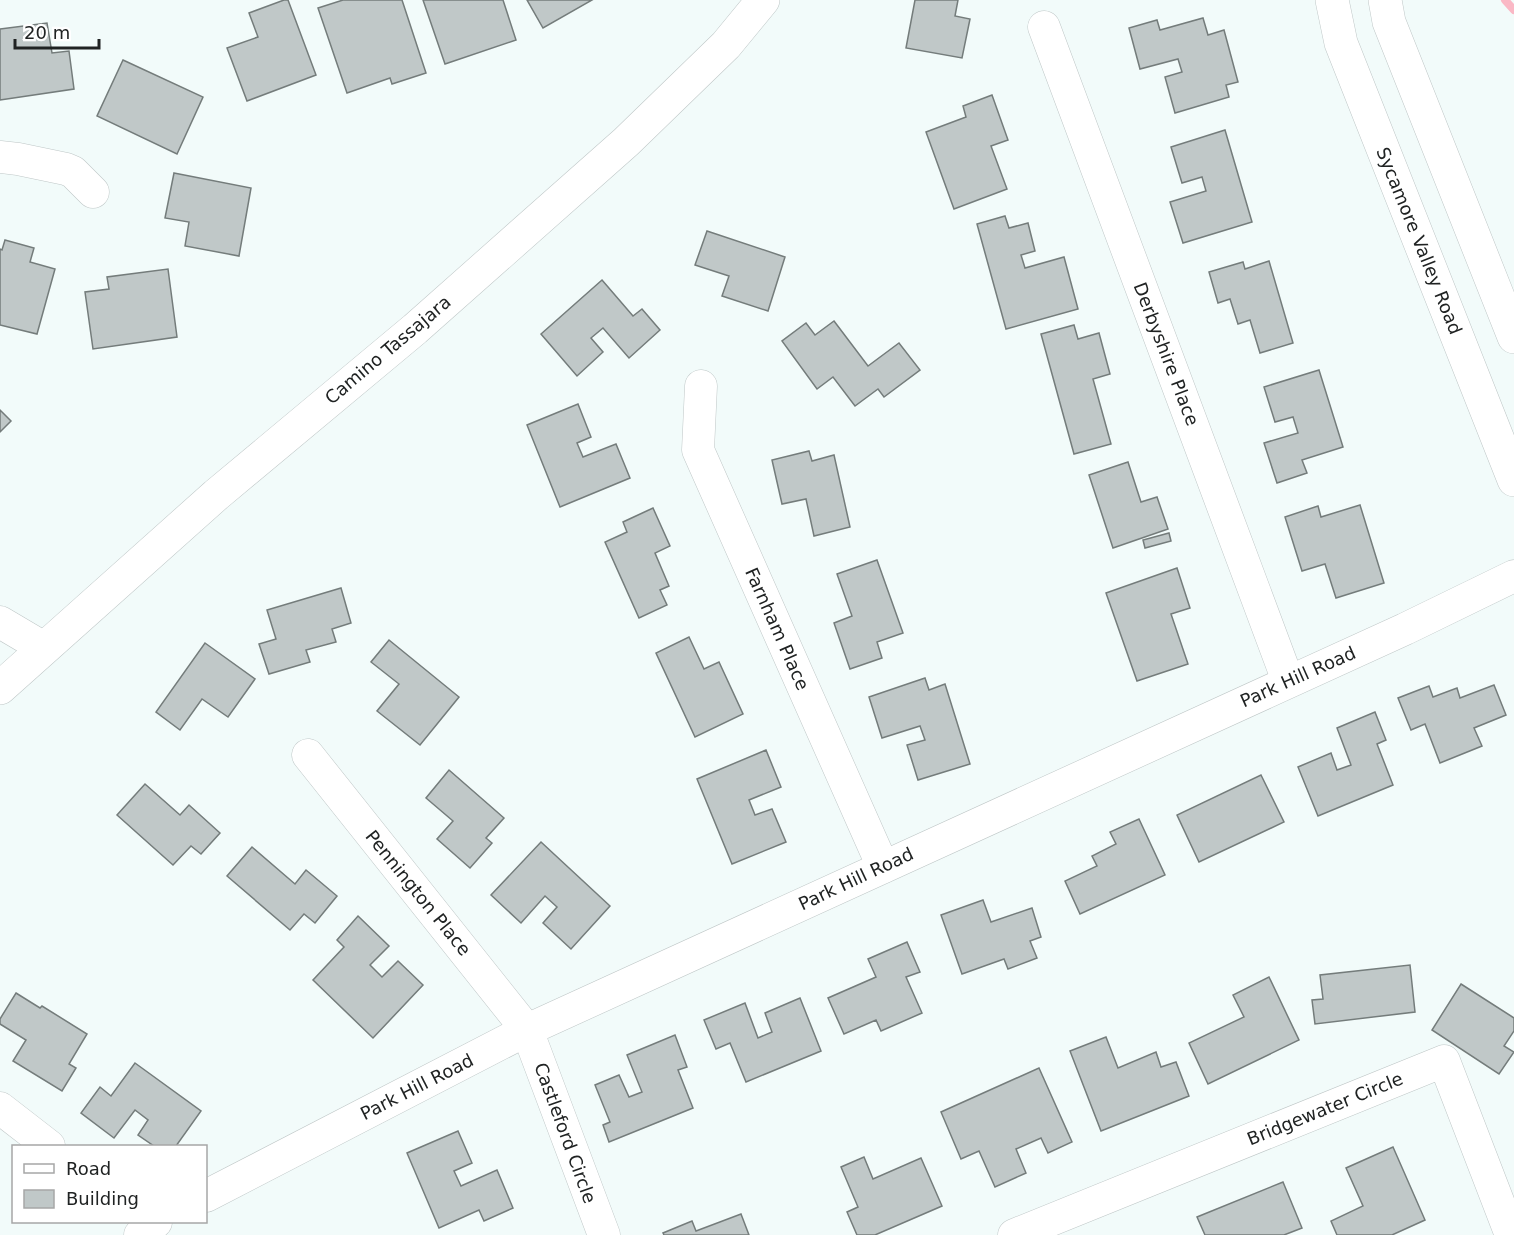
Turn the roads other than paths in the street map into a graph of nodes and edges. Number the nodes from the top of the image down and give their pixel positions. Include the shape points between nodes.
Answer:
1 (763, 0) edge
2 (1332, 0) edge
3 (1385, 0) edge
4 (1044, 27) dead end
5 (0, 158) edge
6 (93, 192) dead end
7 (1514, 338) edge
8 (701, 386) dead end
9 (1514, 480) edge
10 (1514, 576) edge
11 (0, 622) edge
12 (44, 648) junction
13 (1288, 681) junction
14 (0, 688) edge
15 (308, 755) dead end
16 (883, 867) junction
17 (527, 1030) junction
18 (0, 1108) edge
19 (48, 1145) edge
20 (207, 1195) edge
21 (1028, 1232) edge
22 (604, 1235) edge
23 (1511, 1235) edge

1 - 12 street, Camino Tassajara via 726,45 626,142
2 - 9 street, Sycamore Valley Road via 1341,43
3 - 7 street via 1389,22
4 - 13 street, Derbyshire Place
5 - 6 street via 66,169
8 - 16 street, Farnham Place via 698,450
10 - 13 street, Park Hill Road
11 - 12 street
12 - 14 street, Camino Tassajara
13 - 16 street, Park Hill Road
15 - 17 street, Pennington Place
16 - 17 street, Park Hill Road
17 - 20 street, Park Hill Road
17 - 22 street, Castleford Circle
18 - 19 street
21 - 23 street, Bridgewater Circle via 1444,1061

